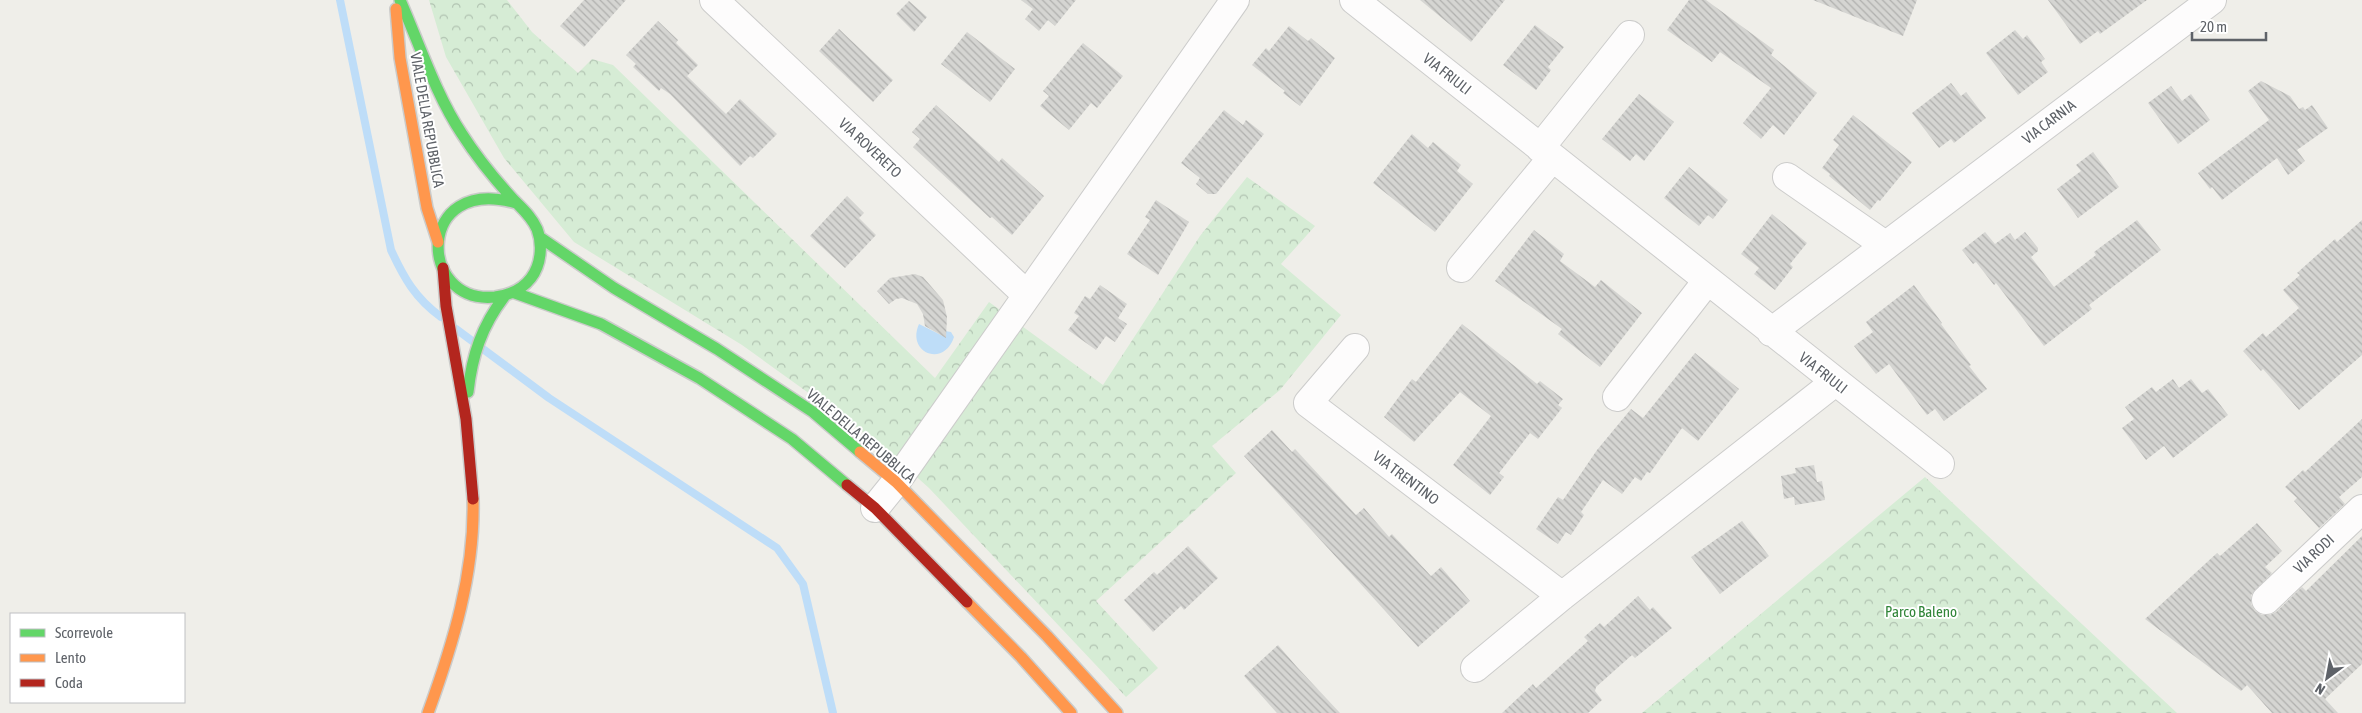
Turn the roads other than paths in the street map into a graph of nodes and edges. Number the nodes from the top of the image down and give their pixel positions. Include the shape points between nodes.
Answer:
1 (395, 0) edge
2 (400, 0) edge
3 (714, 0) edge
4 (1235, 0) edge
5 (1354, 0) edge
6 (2212, 0) edge
7 (1630, 35) dead end
8 (1546, 153) junction
9 (1787, 178) dead end
10 (516, 203) junction
11 (540, 238) junction
12 (438, 242) junction
13 (1885, 244) junction
14 (443, 268) junction
15 (1461, 268) dead end
16 (1707, 281) junction
17 (509, 295) junction
18 (1027, 295) junction
19 (1771, 332) junction
20 (1355, 348) dead end
21 (1835, 382) junction
22 (1617, 397) dead end
23 (466, 416) junction
24 (1940, 464) dead end
25 (896, 482) junction
26 (875, 508) junction
27 (2362, 509) edge
28 (1562, 596) junction
29 (2266, 600) dead end
30 (1475, 668) dead end
31 (428, 713) edge
32 (1071, 713) edge
33 (1117, 713) edge

1 - 12 street, VIALE DELLA REPUBBLICA via 400,58 427,208
2 - 10 street, VIALE DELLA REPUBBLICA via 456,124 476,155
3 - 18 street, VIA ROVERETO
4 - 18 street
5 - 8 street, VIA FRIULI
6 - 13 street, VIA CARNIA
7 - 8 street
8 - 15 street
8 - 16 street, VIA FRIULI
9 - 13 street
10 - 11 street, VIALE DELLA REPUBBLICA via 536,224
10 - 12 street via 500,197 483,196 466,202 452,212
11 - 17 street, VIALE DELLA REPUBBLICA via 537,270 528,283
11 - 25 street, VIALE DELLA REPUBBLICA via 812,412
12 - 14 street, VIALE DELLA REPUBBLICA
13 - 19 street, VIA CARNIA
14 - 17 street, VIALE DELLA REPUBBLICA via 462,291 489,299
14 - 23 street, VIALE DELLA REPUBBLICA via 446,318
16 - 19 street, VIA FRIULI
16 - 22 street
17 - 23 street, VIALE DELLA REPUBBLICA via 492,312 478,337 470,363
17 - 26 street, VIALE DELLA REPUBBLICA via 601,324 699,378 792,439
18 - 25 street
19 - 21 street, VIA FRIULI
20 - 28 street, VIA TRENTINO via 1308,404
21 - 24 street, VIA FRIULI
21 - 28 street
23 - 31 street, VIALE DELLA REPUBBLICA via 473,488 470,561 448,658
25 - 26 street
25 - 33 street, VIALE DELLA REPUBBLICA via 1047,636
26 - 32 street, VIALE DELLA REPUBBLICA
27 - 29 street, VIA RODI
28 - 30 street

